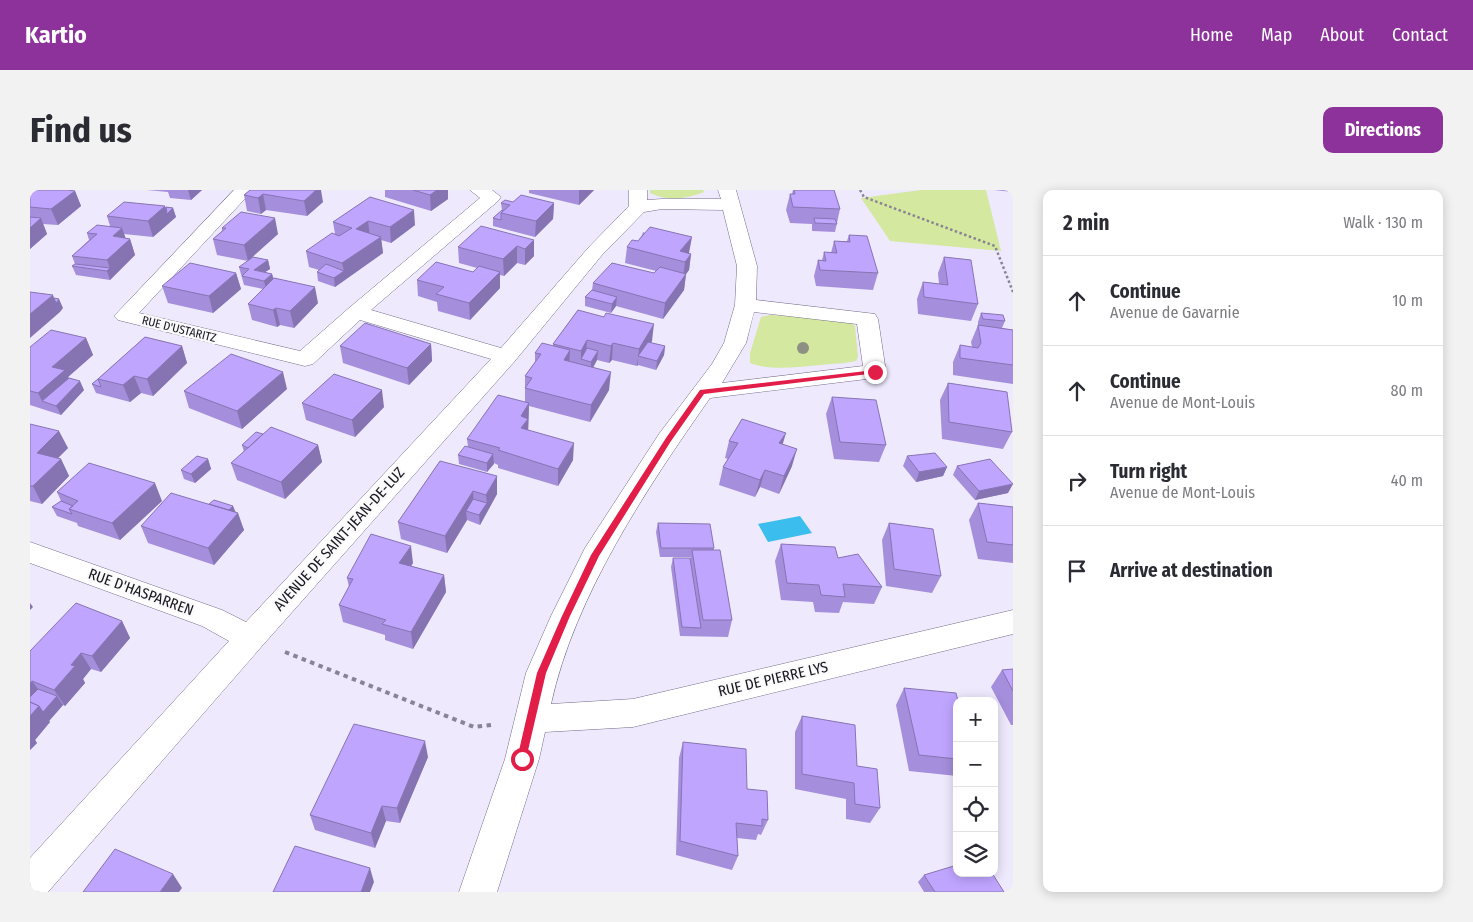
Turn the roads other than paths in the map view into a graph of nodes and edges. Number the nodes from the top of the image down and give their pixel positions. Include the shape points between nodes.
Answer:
1 (244, 190) edge
2 (479, 190) edge
3 (729, 197) edge
4 (638, 199) edge
5 (744, 305) junction
6 (356, 312) junction
7 (506, 357) junction
8 (702, 392) junction
9 (30, 552) edge
10 (1013, 622) edge
11 (249, 638) junction
12 (530, 719) junction
13 (30, 885) edge
14 (478, 892) edge

1 - 6 street, RUE D'USTARITZ via 125,316 305,359
2 - 6 street, RUE D'USTARITZ via 492,197
3 - 4 street via 662,204
3 - 5 street via 747,266
4 - 7 street, AVENUE DE SAINT-JEAN-DE-LUZ
5 - 8 street via 735,343
5 - 8 street via 867,319 875,372
6 - 7 street
7 - 11 street, AVENUE DE SAINT-JEAN-DE-LUZ
8 - 12 street via 595,555 542,673
9 - 11 street, RUE D'HASPARREN via 212,618
10 - 12 street, RUE DE PIERRE LYS via 633,713
11 - 13 street, AVENUE DE SAINT-JEAN-DE-LUZ
12 - 14 street via 522,759

